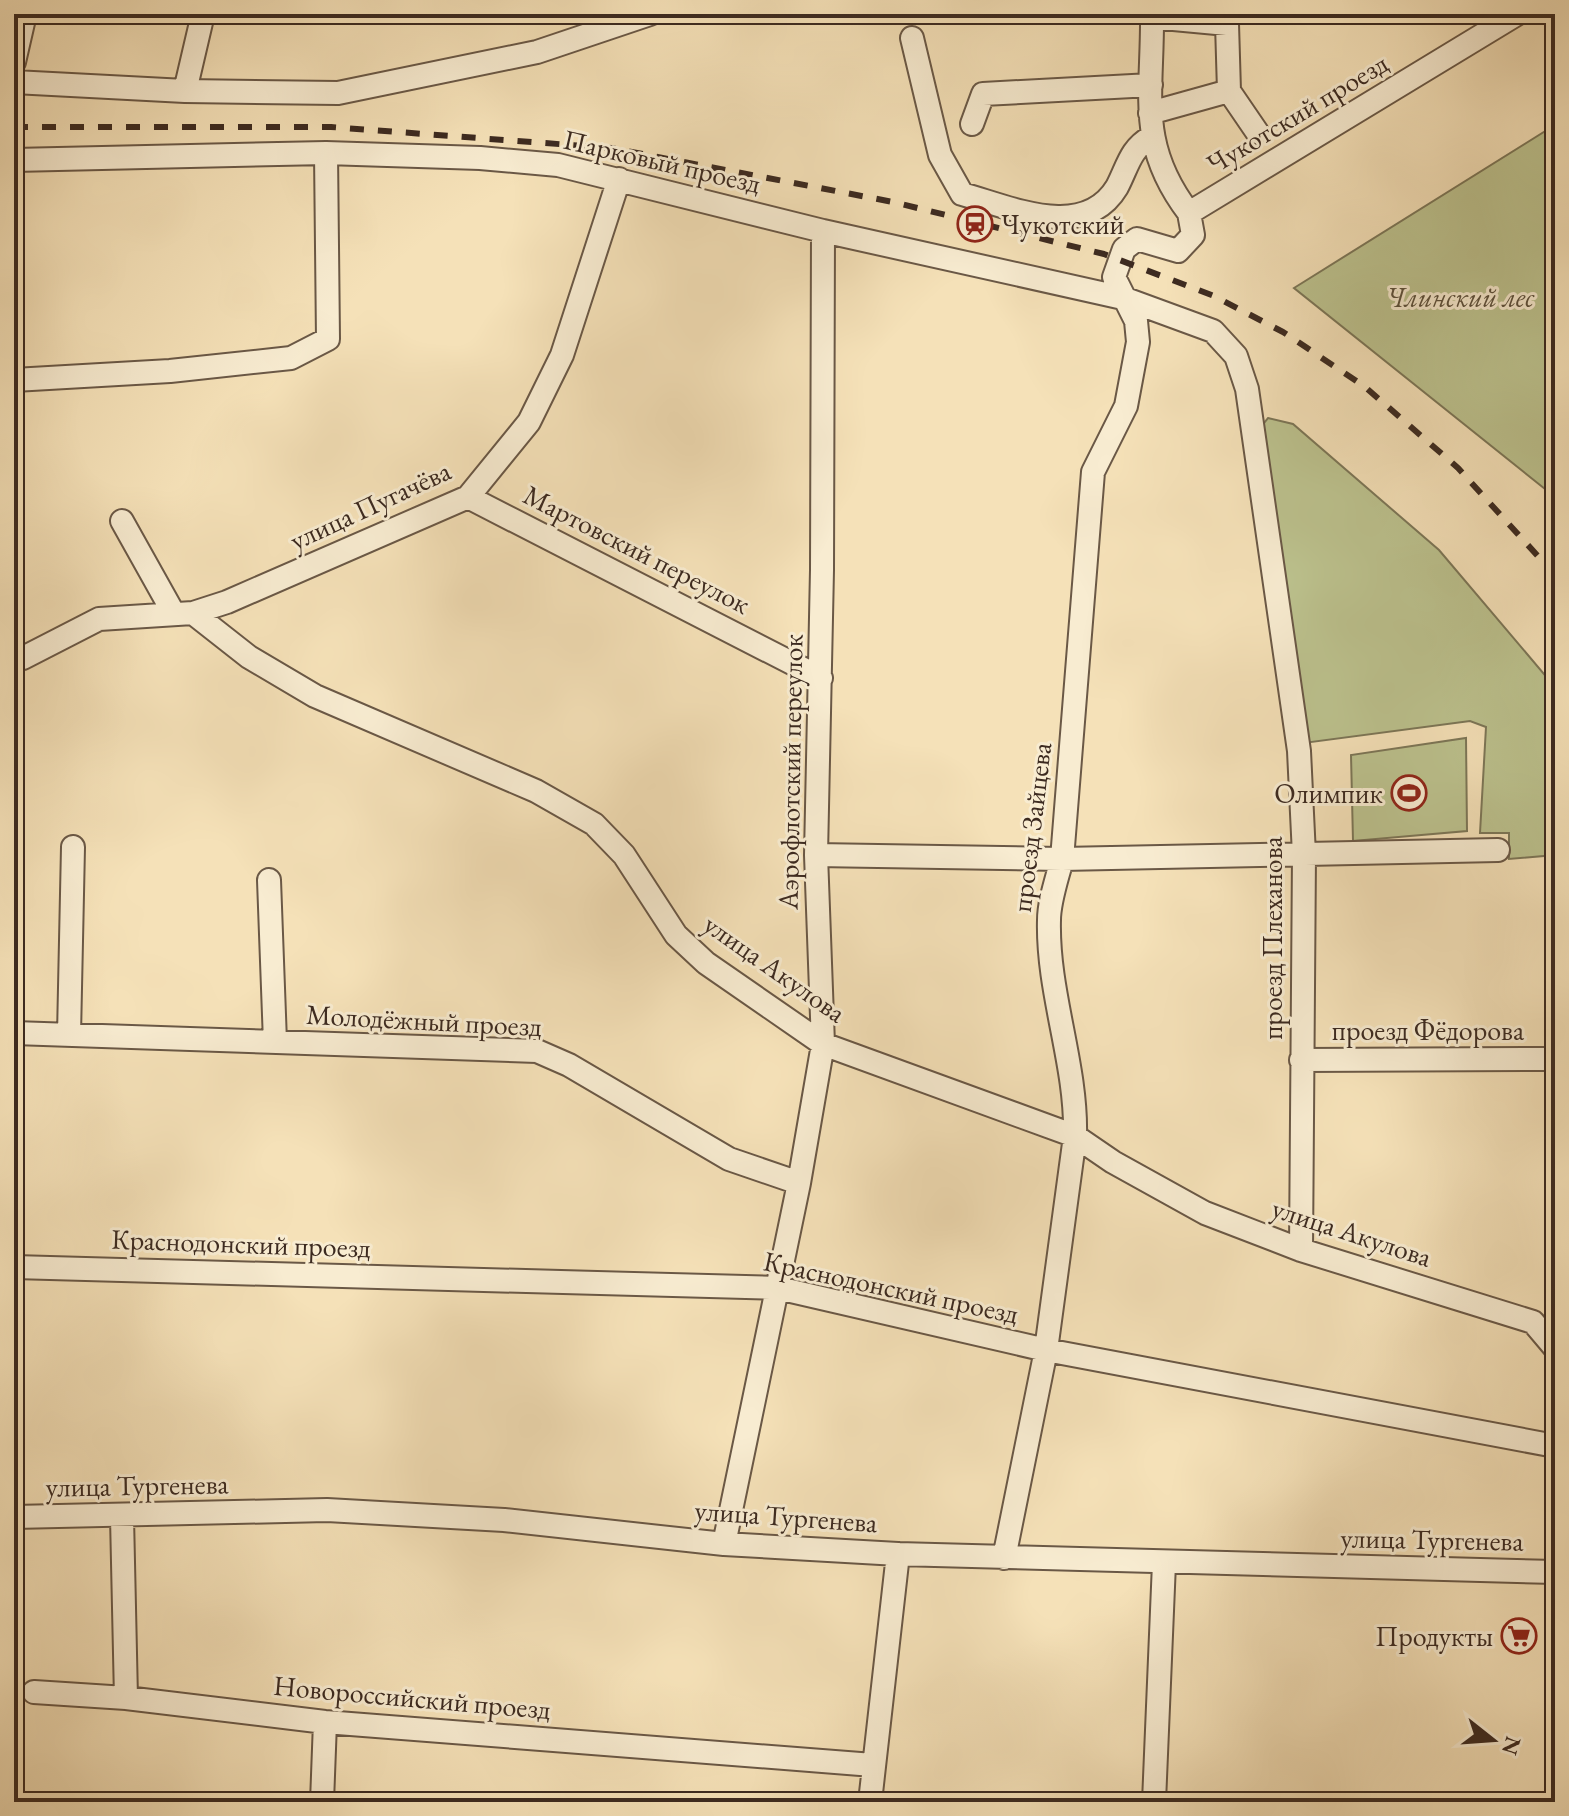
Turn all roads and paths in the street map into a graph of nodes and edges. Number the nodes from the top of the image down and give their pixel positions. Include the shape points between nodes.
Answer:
1 (25, 14) edge
2 (203, 14) edge
3 (650, 14) edge
4 (1517, 14) edge
5 (1152, 16) edge
6 (912, 38) dead end
7 (14, 62) edge
8 (14, 82) edge
9 (1151, 85) junction
10 (185, 91) junction
11 (1229, 91) junction
12 (1150, 113) junction
13 (972, 124) dead end
14 (1257, 132) dead end
15 (1151, 137) junction
16 (326, 153) junction
17 (14, 160) edge
18 (619, 179) junction
19 (1189, 213) junction
20 (823, 231) junction
21 (1123, 298) junction
22 (14, 380) edge
23 (1247, 389) joint
24 (468, 497) junction
25 (122, 521) dead end
26 (184, 614) junction
27 (14, 659) edge
28 (821, 678) junction
29 (73, 847) dead end
30 (1498, 850) dead end
31 (816, 855) junction
32 (1304, 855) junction
33 (1062, 859) junction
34 (269, 880) dead end
35 (14, 1033) edge
36 (69, 1035) junction
37 (275, 1042) junction
38 (823, 1044) junction
39 (1555, 1059) edge
40 (1301, 1060) junction
41 (1075, 1136) junction
42 (799, 1183) junction
43 (1301, 1250) junction
44 (14, 1267) edge
45 (778, 1288) junction
46 (1555, 1348) edge
47 (1046, 1350) junction
48 (1555, 1446) edge
49 (14, 1517) edge
50 (122, 1517) junction
51 (724, 1544) junction
52 (898, 1554) junction
53 (1004, 1558) junction
54 (1164, 1563) junction
55 (1555, 1572) edge
56 (34, 1692) dead end
57 (126, 1698) junction
58 (325, 1722) junction
59 (873, 1765) junction
60 (322, 1802) edge
61 (870, 1802) edge
62 (1154, 1802) edge

1 - 7 street
2 - 10 street
3 - 10 street via 537,52 338,93
4 - 19 street, Чукотский проезд
5 - 9 street, Чукотский проезд
5 - 11 street via 1227,24
6 - 15 street via 940,155 962,194 1048,217 1081,217 1109,200 1135,146
8 - 10 street
9 - 12 street, Чукотский проезд
9 - 13 street via 983,94
11 - 12 street
11 - 14 street
12 - 15 street, Чукотский проезд
15 - 19 street, Чукотский проезд via 1171,189
16 - 17 street, Парковый проезд
16 - 18 street, Парковый проезд via 480,158 558,165
16 - 22 street via 328,339 291,358
18 - 20 street, Парковый проезд
18 - 24 street, улица Пугачёва via 562,355 529,422
19 - 21 street via 1193,235 1178,251 1137,239 1124,249 1114,277
20 - 21 street, Парковый проезд
20 - 28 street, Аэрофлотский переулок
21 - 23 street, Парковый проезд via 1213,331 1236,356
21 - 33 street, проезд Зайцева via 1136,321 1138,342 1126,406 1093,472
23 - 32 street, проезд Плеханова via 1299,751
24 - 26 street, улица Пугачёва via 354,549
24 - 28 street, Мартовский переулок
25 - 26 street
26 - 27 street via 99,619
26 - 38 street, улица Акулова via 315,696 536,791 594,824 624,855 676,935 706,963
28 - 31 street, Аэрофлотский переулок
29 - 36 street
30 - 32 street
31 - 33 street
31 - 38 street, Аэрофлотский переулок
32 - 33 street
32 - 40 street, проезд Плеханова
33 - 41 street, проезд Зайцева via 1048,919
34 - 37 street
35 - 36 street, Молодёжный проезд
36 - 37 street, Молодёжный проезд
37 - 42 street, Молодёжный проезд via 537,1051 729,1159
38 - 41 street, улица Акулова
38 - 42 street, Аэрофлотский переулок
39 - 40 street, проезд Фёдорова
40 - 43 street, проезд Плеханова
41 - 43 street, улица Акулова via 1205,1213
41 - 47 street, проезд Зайцева
42 - 45 street, Аэрофлотский переулок
43 - 46 street, улица Акулова via 1533,1322
44 - 45 street, Краснодонский проезд
45 - 47 street, Краснодонский проезд
45 - 51 street, Аэрофлотский переулок
47 - 48 street, Краснодонский проезд
47 - 53 street, проезд Зайцева
49 - 50 street, улица Тургенева
50 - 51 street, улица Тургенева via 327,1510 504,1520
50 - 57 street
51 - 52 street, улица Тургенева
52 - 53 street, улица Тургенева
52 - 59 street
53 - 54 street, улица Тургенева
54 - 55 street, улица Тургенева
54 - 62 street
56 - 57 street, Новороссийский проезд
57 - 58 street, Новороссийский проезд
58 - 59 street, Новороссийский проезд
58 - 60 street
59 - 61 street

